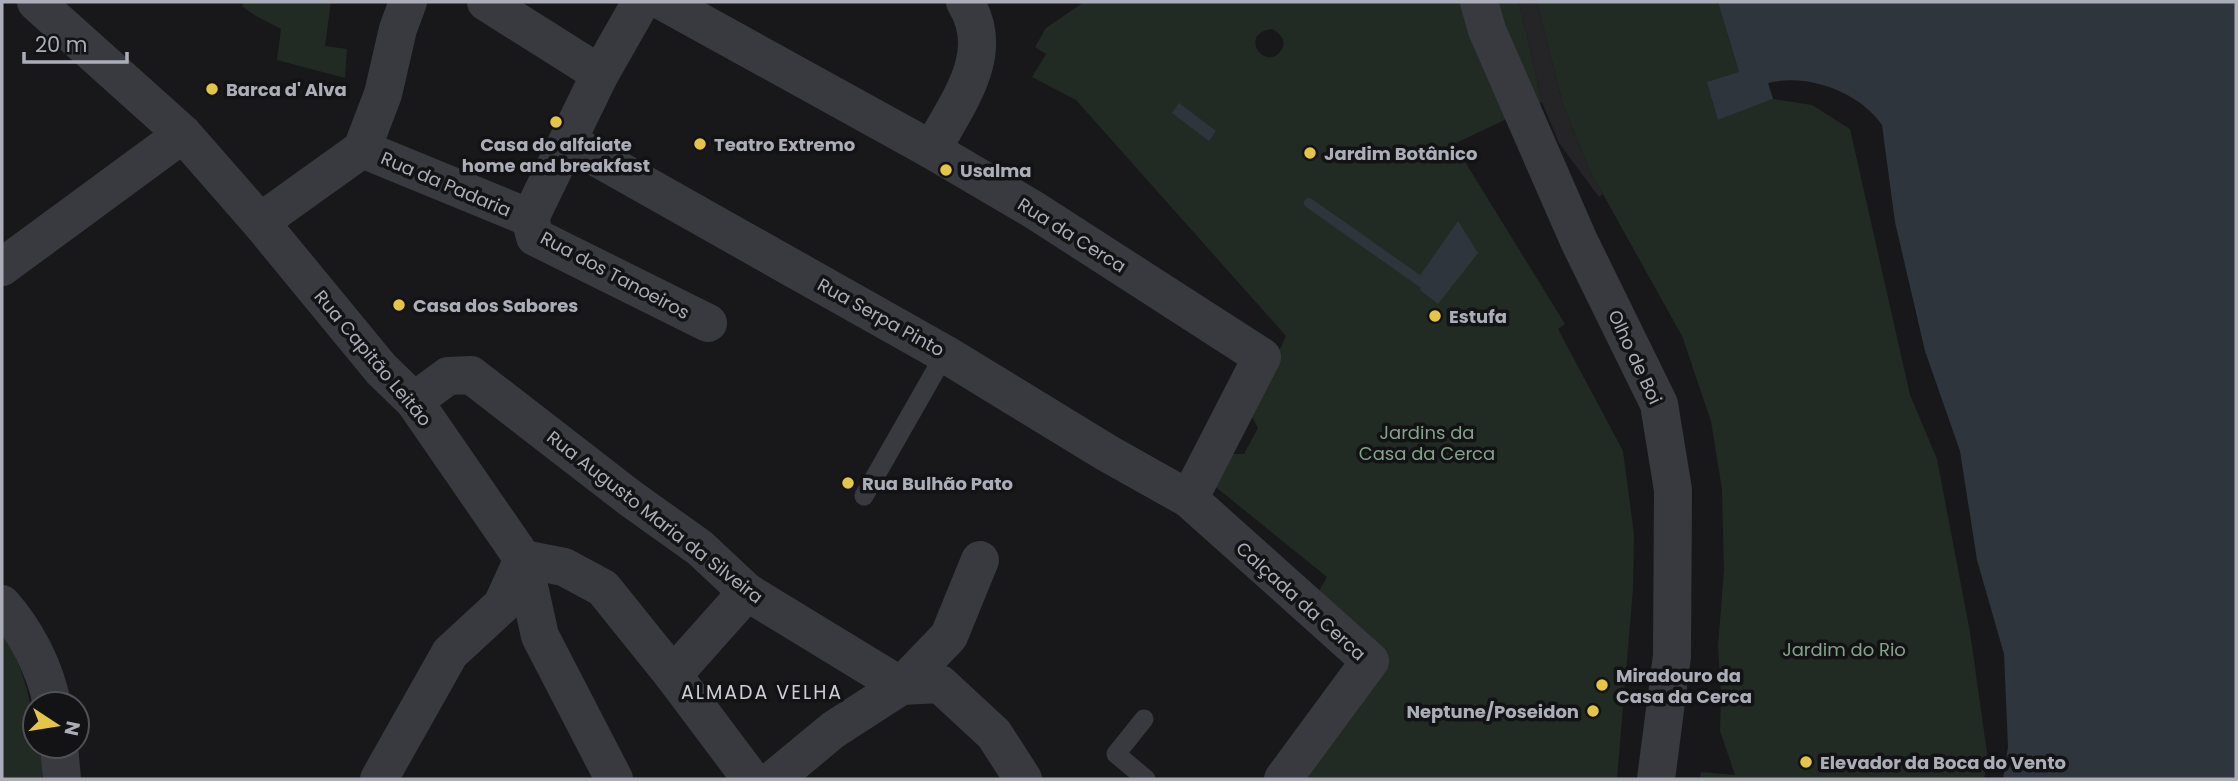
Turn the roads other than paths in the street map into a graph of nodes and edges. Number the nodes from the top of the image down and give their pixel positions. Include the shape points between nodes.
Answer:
1 (36, 2) edge
2 (408, 2) edge
3 (486, 2) edge
4 (640, 2) edge
5 (664, 2) edge
6 (965, 2) edge
7 (1479, 2) edge
8 (600, 74) junction
9 (183, 134) junction
10 (569, 142) junction
11 (362, 149) junction
12 (932, 150) junction
13 (530, 219) junction
14 (260, 222) junction
15 (2, 267) edge
16 (708, 323) dead end
17 (945, 354) junction
18 (414, 401) junction
19 (864, 496) dead end
20 (1189, 499) junction
21 (523, 559) junction
22 (979, 560) dead end
23 (747, 592) junction
24 (2, 604) edge
25 (673, 675) junction
26 (901, 686) junction
27 (47, 690) edge
28 (1144, 719) dead end
29 (61, 760) edge
30 (62, 779) edge
31 (379, 779) edge
32 (614, 779) edge
33 (751, 779) edge
34 (774, 779) edge
35 (1023, 779) edge
36 (1146, 779) edge
37 (1283, 779) edge
38 (1656, 779) edge

1 - 9 street, Rua Capitão Leitão
2 - 11 street via 383,94
3 - 8 street
4 - 8 street
5 - 12 street, Rua da Cerca
6 - 12 street via 975,21 974,71
7 - 38 street, Olho de Boi via 1486,30 1579,241 1659,404 1673,490 1672,642
8 - 10 street
9 - 14 street, Rua Capitão Leitão
9 - 15 street
10 - 13 street
10 - 17 street, Rua Serpa Pinto
11 - 13 street, Rua da Padaria
11 - 14 street
12 - 20 street, Rua da Cerca via 1262,357
13 - 16 street, Rua dos Tanoeiros via 535,237
14 - 18 street, Rua Capitão Leitão via 381,369
17 - 19 lane
17 - 20 street, Rua Serpa Pinto
18 - 21 street, Rua Capitão Leitão
18 - 23 street, Rua Augusto Maria da Silveira via 447,376 471,375 700,548
20 - 37 street, Calçada da Cerca via 1370,661
21 - 25 street via 564,567 603,588
21 - 31 street via 502,605 450,653
21 - 32 street, Rua Capitão Leitão via 540,636
22 - 26 street via 949,636
23 - 25 street
23 - 26 street, Rua Augusto Maria da Silveira
24 - 27 street via 23,632
25 - 33 street
26 - 34 street via 833,730
26 - 35 street via 940,684 994,734
28 - 36 lane via 1116,754
29 - 30 street

